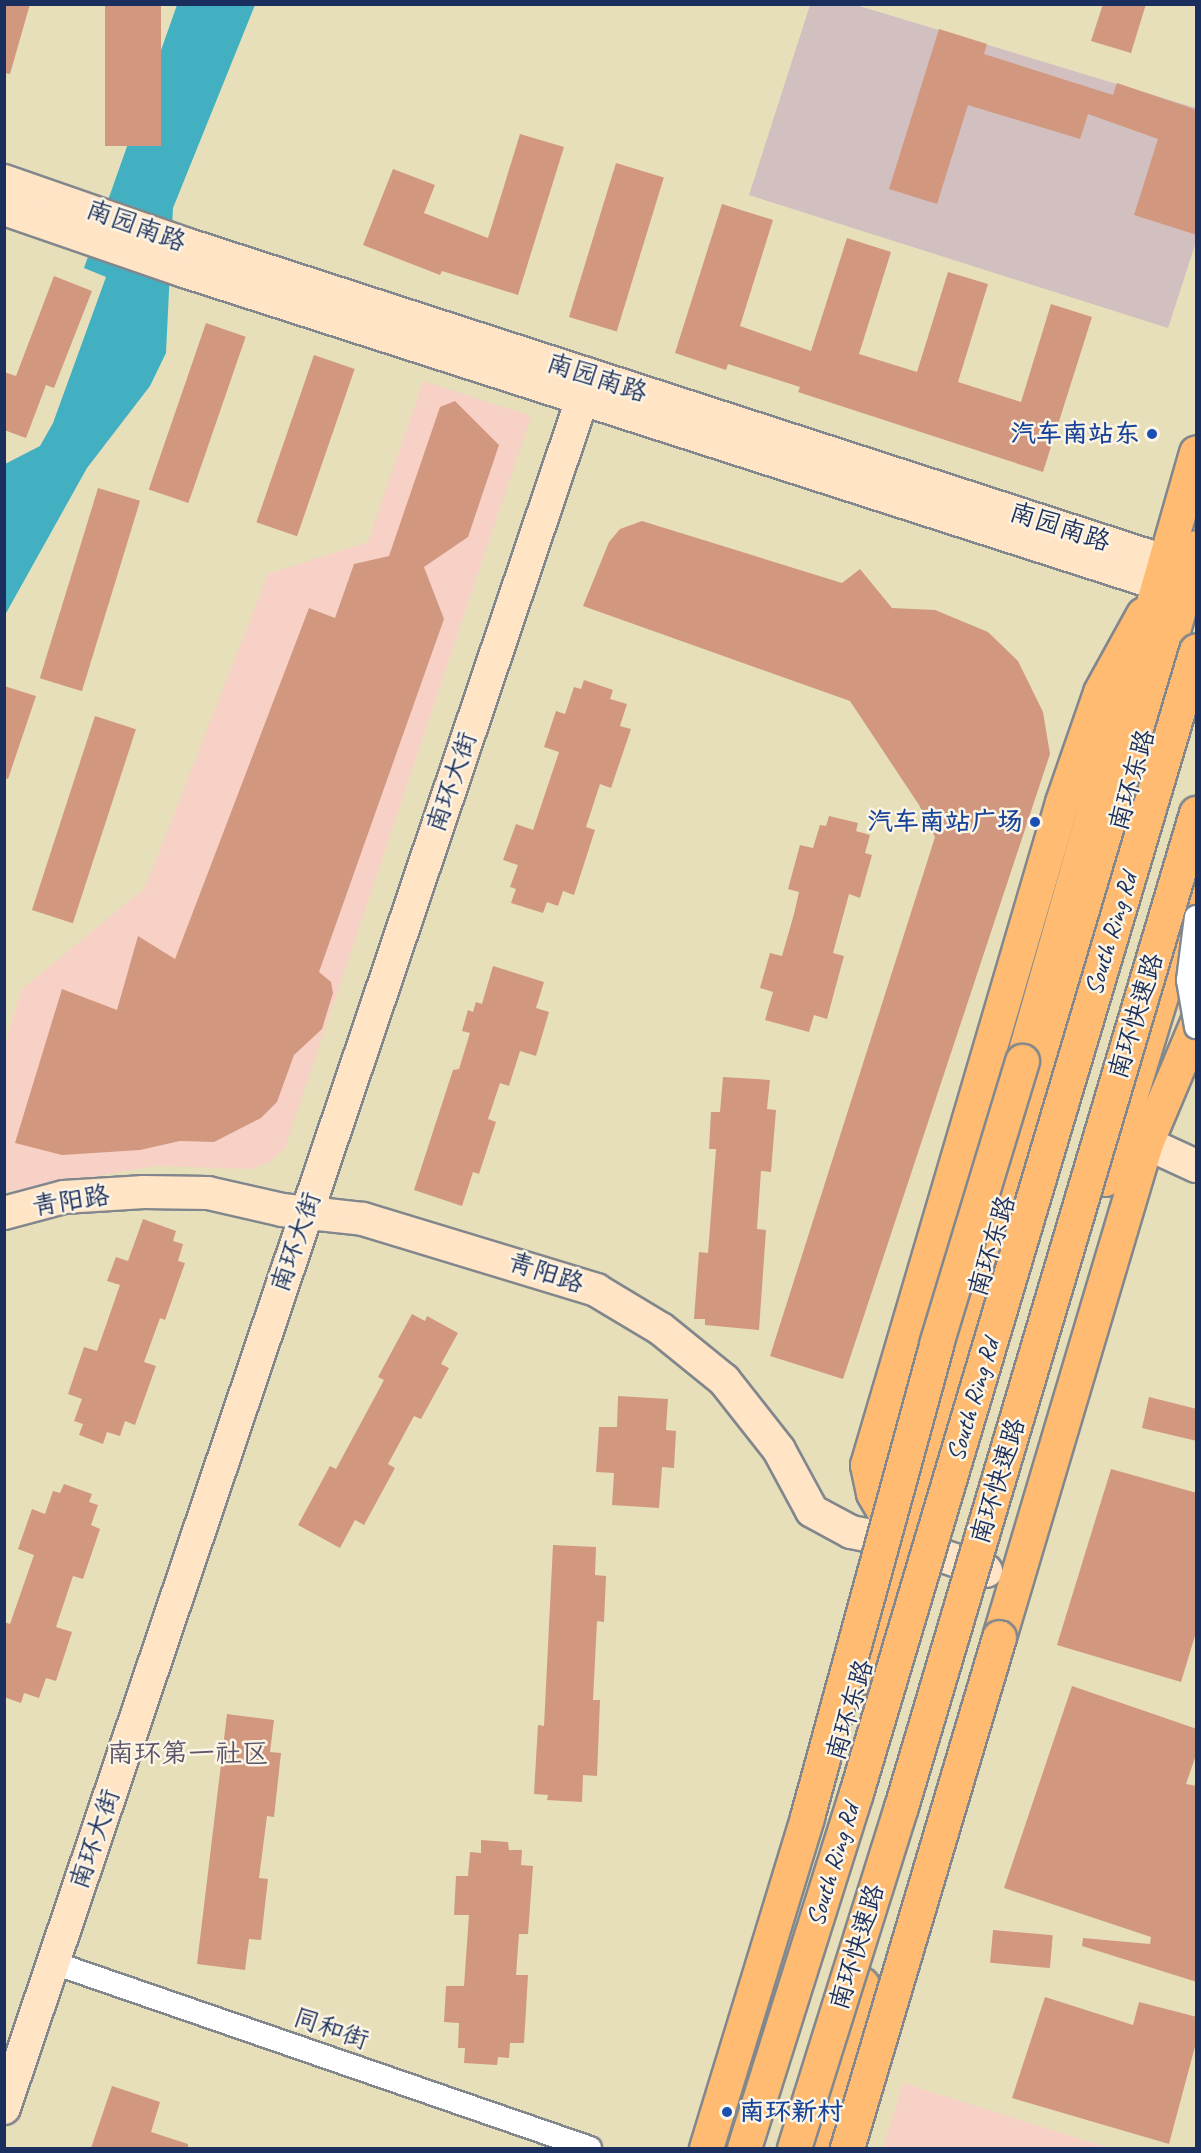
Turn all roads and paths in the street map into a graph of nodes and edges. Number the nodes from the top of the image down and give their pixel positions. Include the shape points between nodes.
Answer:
1 (4, 181) edge
2 (4, 209) edge
3 (84, 222) junction
4 (586, 387) junction
5 (1197, 452) edge
6 (1186, 572) edge
7 (1197, 650) edge
8 (1197, 813) edge
9 (1197, 881) edge
10 (1197, 917) edge
11 (1197, 1025) edge
12 (1146, 1143) junction
13 (1197, 1166) edge
14 (306, 1213) junction
15 (4, 1214) edge
16 (902, 1542) junction
17 (986, 1571) junction
18 (54, 1963) junction
19 (853, 2013) junction
20 (4, 2108) edge
21 (590, 2148) edge
22 (706, 2148) edge
23 (715, 2148) edge
24 (744, 2148) edge
25 (794, 2148) edge
26 (813, 2148) edge
27 (847, 2148) edge

1 - 3 street, 南园南路
2 - 3 street, 南园南路
3 - 4 street, 南园南路
4 - 6 street, 南园南路
4 - 14 street, 南环大街
5 - 6 main road
6 - 16 main road, 南环东路 via 1122,816
6 - 16 main road via 1100,692 1062,802 867,1465 873,1493
6 - 22 main road, bridge via 1022,1061 936,1344 807,1817
7 - 24 main road, South Ring Rd, bridge via 856,1793
8 - 25 main road, 南环快速路, bridge via 901,1808
9 - 17 main road
10 - 11 street, bridge via 1188,980
11 - 12 main road
12 - 13 street
12 - 19 main road via 1129,1246 934,1905 915,1960
12 - 27 main road, bridge
14 - 15 street, 青阳路 via 208,1193 144,1192 64,1197
14 - 16 street, 青阳路 via 363,1219 596,1290 661,1329 724,1380 778,1450 812,1511 851,1532
14 - 18 street, 南环大街
16 - 17 street, 青阳路
16 - 23 main road, 南环东路
17 - 19 main road
18 - 20 street, 南环大街
18 - 21 street, 同和街
19 - 26 main road

